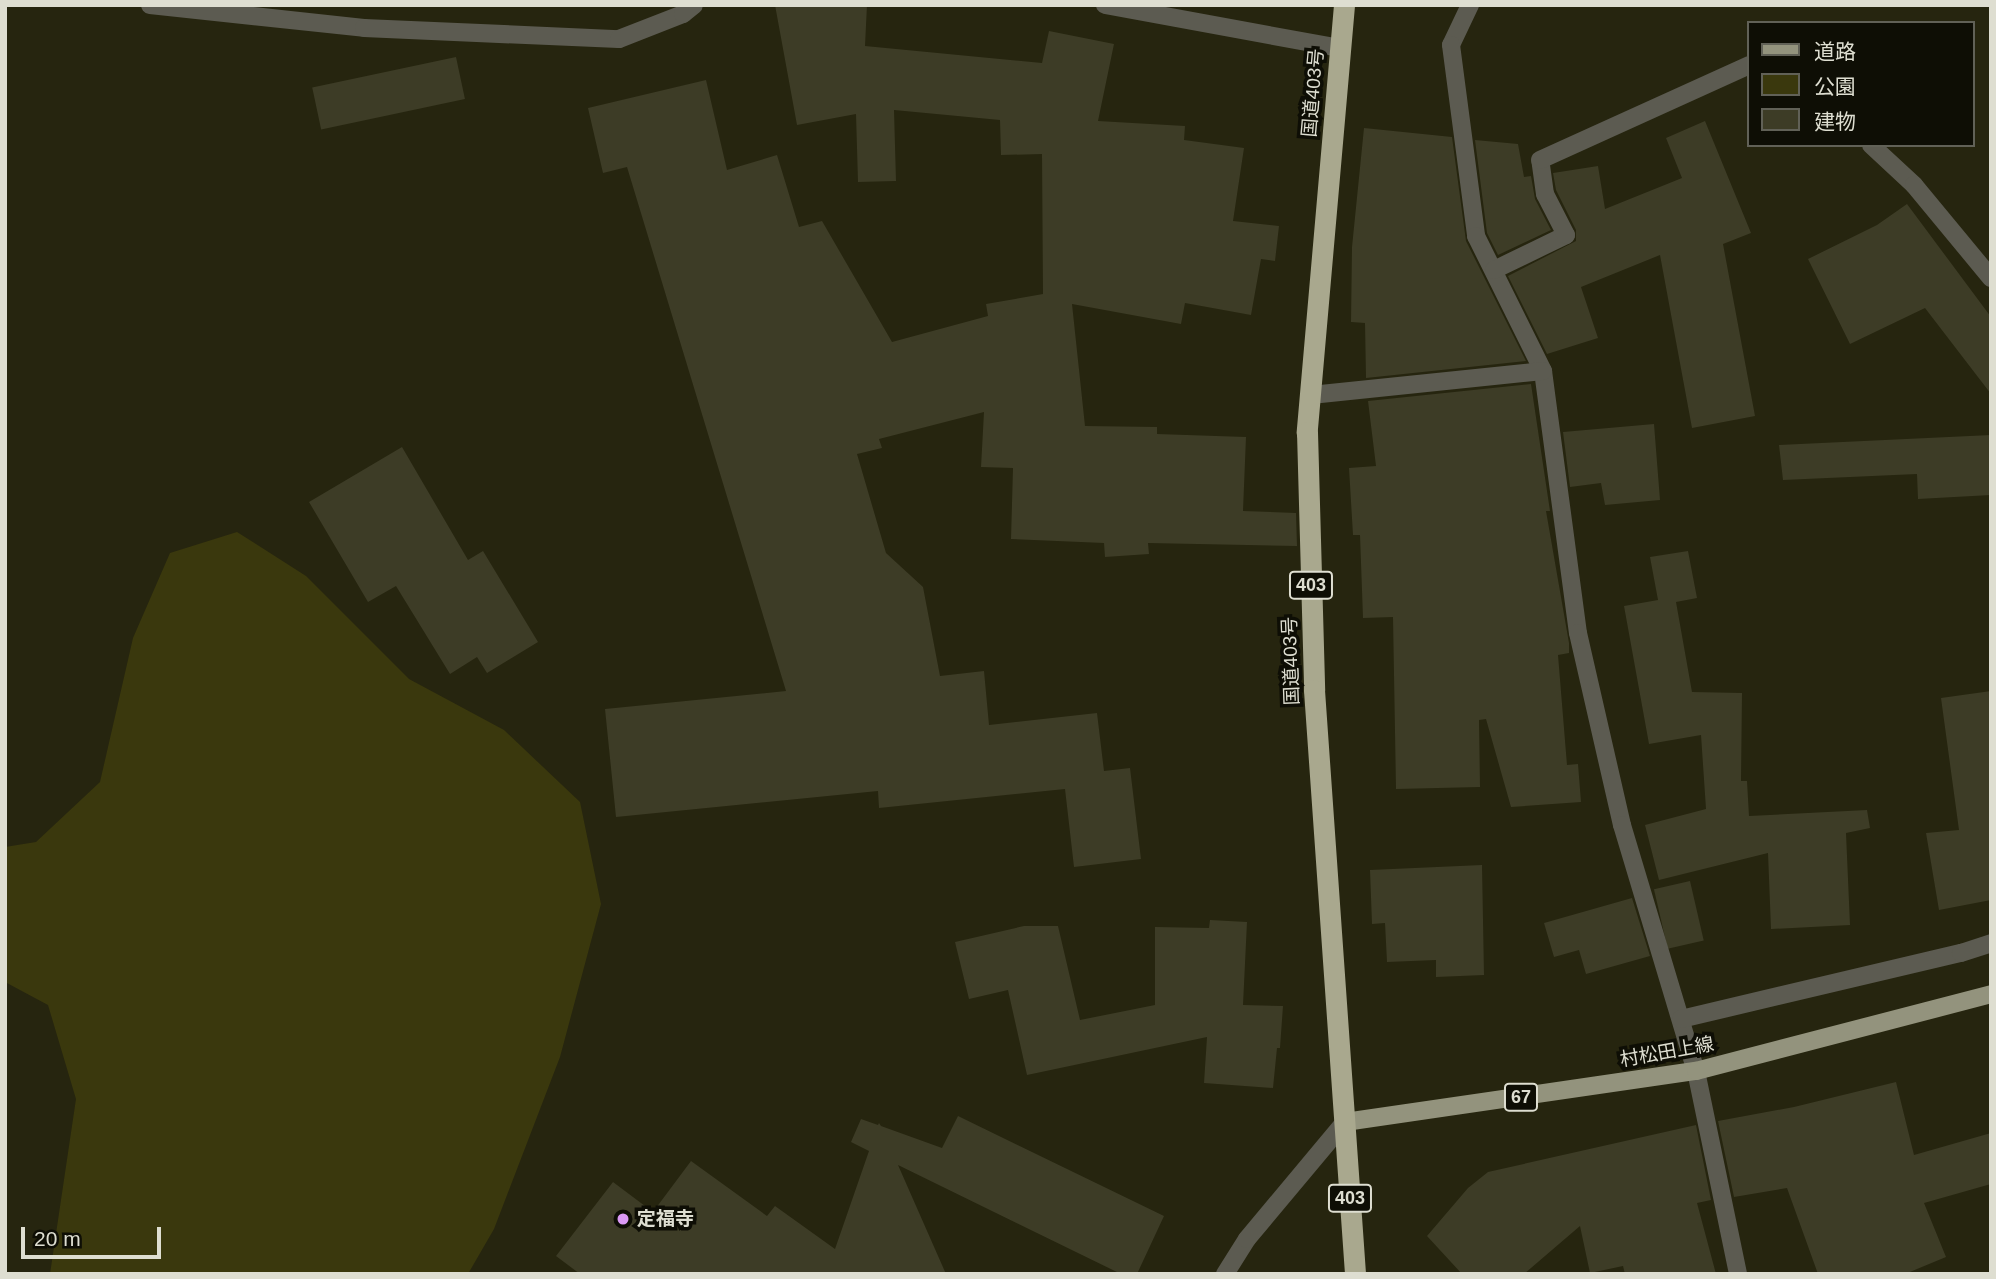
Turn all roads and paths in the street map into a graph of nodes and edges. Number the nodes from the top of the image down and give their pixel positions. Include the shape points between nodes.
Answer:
1 (150, 5) edge
2 (694, 5) edge
3 (1105, 5) edge
4 (1345, 5) edge
5 (1470, 5) edge
6 (1339, 48) junction
7 (1748, 65) edge
8 (1873, 147) edge
9 (1494, 270) junction
10 (1991, 278) edge
11 (1544, 371) junction
12 (1311, 395) junction
13 (1991, 943) edge
14 (1991, 994) edge
15 (1681, 1019) junction
16 (1696, 1072) junction
17 (1345, 1122) junction
18 (1224, 1274) edge
19 (1354, 1274) edge
20 (1738, 1274) edge

1 - 2 street via 364,29 619,40 683,15
3 - 6 street
4 - 6 highway, 国道403号 / 403
5 - 9 street via 1451,45 1476,236
6 - 12 highway, 国道403号 / 403
7 - 9 street via 1539,160 1545,194 1566,235
8 - 10 street via 1914,185
9 - 11 street
11 - 12 street
11 - 15 street via 1578,633 1622,825
12 - 17 highway, 国道403号 / 403 via 1307,432 1314,690
13 - 15 street
14 - 16 main road, 村松田上線 / 67
15 - 16 street
16 - 17 main road, 村松田上線 / 67
16 - 20 street
17 - 18 street via 1247,1239
17 - 19 highway, 国道403号 / 403

